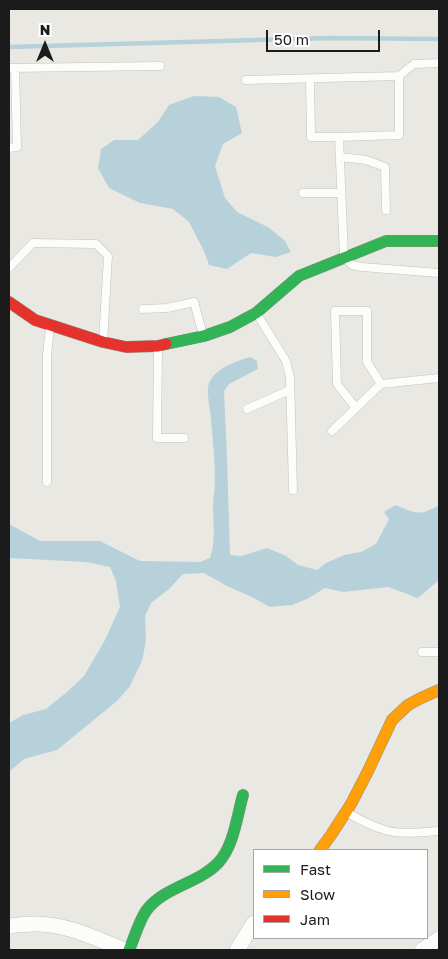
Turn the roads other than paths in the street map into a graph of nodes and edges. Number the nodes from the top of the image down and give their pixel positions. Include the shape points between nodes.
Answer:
1 (439, 63) edge
2 (160, 66) dead end
3 (12, 68) edge
4 (399, 76) junction
5 (310, 79) junction
6 (246, 80) dead end
7 (339, 137) junction
8 (9, 148) edge
9 (340, 157) junction
10 (303, 194) dead end
11 (341, 194) junction
12 (386, 210) dead end
13 (439, 241) edge
14 (344, 257) junction
15 (9, 268) edge
16 (439, 273) edge
17 (9, 302) edge
18 (143, 309) dead end
19 (256, 312) junction
20 (50, 325) junction
21 (204, 336) junction
22 (103, 342) junction
23 (158, 346) junction
24 (439, 378) edge
25 (381, 384) junction
26 (290, 390) junction
27 (356, 408) junction
28 (248, 409) dead end
29 (332, 431) dead end
30 (184, 438) dead end
31 (47, 482) dead end
32 (293, 490) dead end
33 (422, 652) dead end
34 (439, 652) edge
35 (439, 690) edge
36 (243, 796) dead end
37 (346, 812) junction
38 (439, 831) edge
39 (321, 849) edge
40 (253, 925) edge
41 (9, 926) edge
42 (439, 939) edge
43 (124, 950) edge
44 (129, 950) edge
45 (237, 950) edge
46 (422, 950) edge

1 - 4 lane via 414,64
2 - 3 lane
3 - 8 lane via 17,146
4 - 5 lane
4 - 7 lane via 400,135
5 - 6 lane
5 - 7 lane via 311,138
7 - 9 lane
9 - 11 lane
9 - 12 lane via 366,160 385,167
10 - 11 lane
11 - 14 lane
13 - 14 street via 386,241
14 - 16 lane via 352,265 362,267
14 - 19 street via 299,276
15 - 22 lane via 32,243 96,244 108,256
17 - 20 street via 35,320
18 - 21 lane via 194,302
19 - 21 street via 230,327
19 - 26 lane via 286,361
20 - 22 street
20 - 31 lane
21 - 23 street
22 - 23 street via 126,347
23 - 30 lane via 157,438
24 - 25 lane
25 - 27 lane
25 - 27 lane via 367,362 367,311 336,311 337,384
26 - 28 lane
26 - 32 lane
27 - 29 lane
33 - 34 lane
35 - 37 street via 409,704 392,720
36 - 44 street via 230,845 219,862 153,903 145,912
37 - 38 lane via 386,831
37 - 39 street
40 - 45 street
41 - 43 street via 50,925 82,932
42 - 46 street

